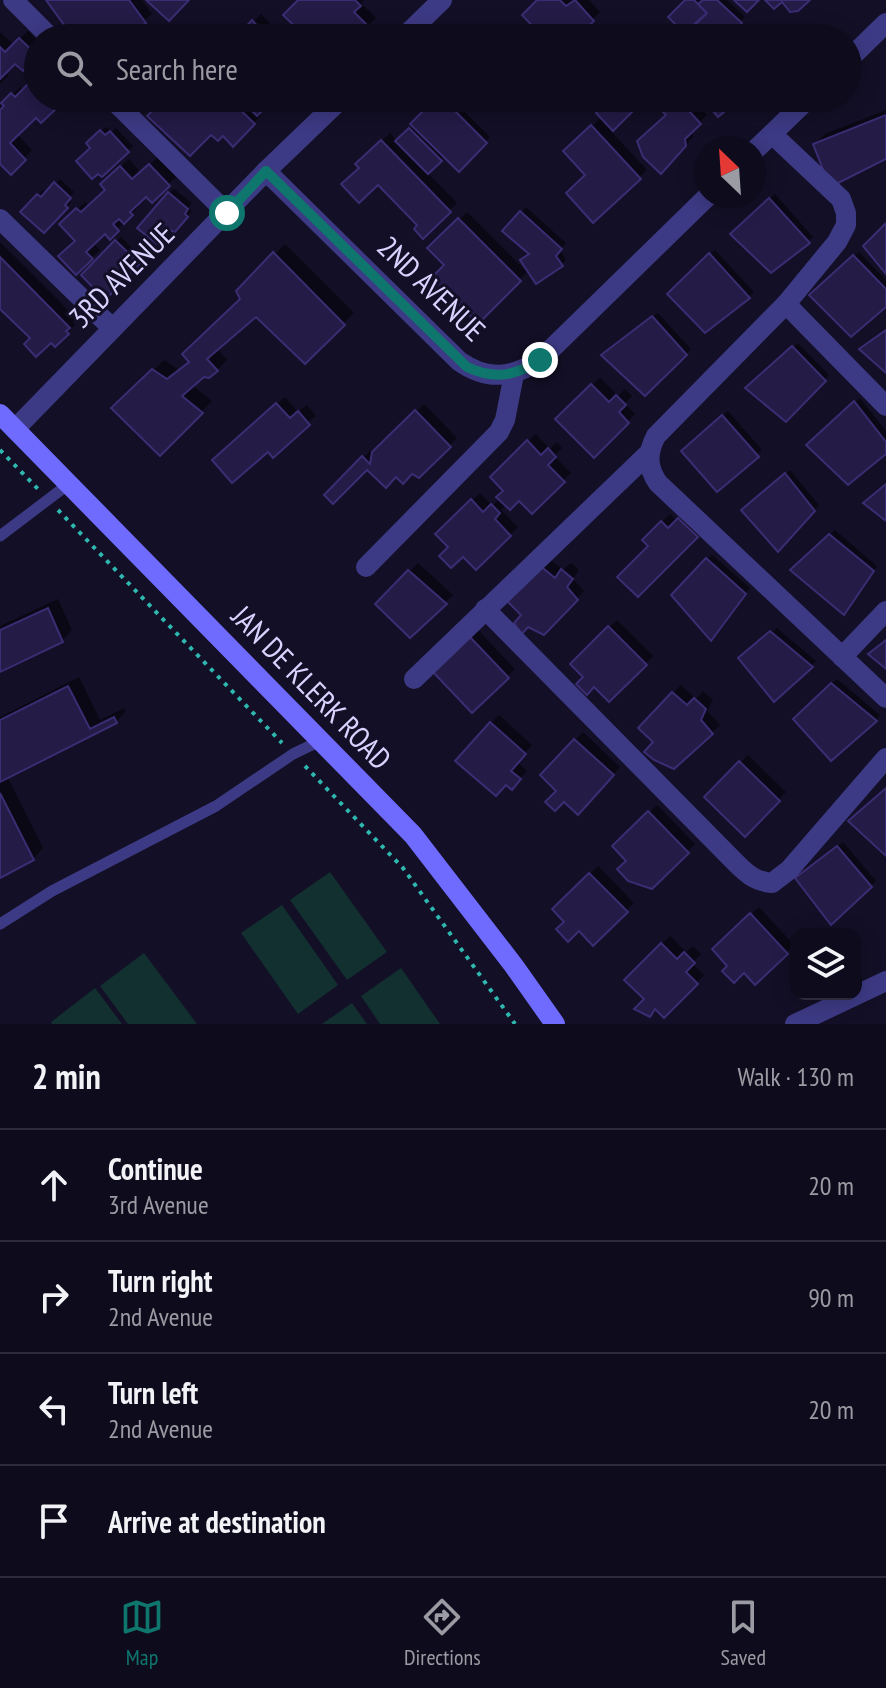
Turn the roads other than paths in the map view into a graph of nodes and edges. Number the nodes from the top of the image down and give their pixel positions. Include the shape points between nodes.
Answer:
1 (13, 0) edge
2 (442, 0) edge
3 (886, 23) edge
4 (37, 24) edge
5 (417, 24) edge
6 (862, 46) edge
7 (125, 112) edge
8 (327, 112) edge
9 (795, 112) edge
10 (772, 134) junction
11 (766, 140) edge
12 (266, 171) junction
13 (696, 208) edge
14 (227, 213) junction
15 (0, 219) edge
16 (786, 304) junction
17 (112, 328) junction
18 (514, 374) junction
19 (886, 406) edge
20 (7, 422) edge
21 (649, 453) junction
22 (70, 483) junction
23 (0, 536) edge
24 (366, 567) dead end
25 (485, 609) junction
26 (886, 611) edge
27 (842, 657) junction
28 (414, 679) dead end
29 (886, 698) edge
30 (322, 740) junction
31 (886, 758) edge
32 (0, 924) edge
33 (886, 981) edge
34 (555, 1024) edge
35 (795, 1024) edge

1 - 4 street
2 - 5 street
3 - 6 street
7 - 14 street
8 - 12 street, 3RD AVENUE
9 - 10 street
10 - 11 street
10 - 16 street via 830,187 846,213 837,242
12 - 14 street, 3RD AVENUE
12 - 18 street, 2ND AVENUE via 459,361 485,375
13 - 18 street via 559,343
14 - 17 street, 3RD AVENUE
15 - 17 street
16 - 19 street
16 - 21 street via 656,436
17 - 20 street, 3RD AVENUE
18 - 24 street via 499,432
20 - 22 street, JAN DE KLERK ROAD
21 - 25 street
21 - 27 street via 658,483
22 - 23 lane
22 - 30 street, JAN DE KLERK ROAD
25 - 28 street
25 - 31 street via 736,863 763,882 772,883 789,870
26 - 27 street
27 - 29 street
30 - 32 lane via 216,806 52,891
30 - 34 street, JAN DE KLERK ROAD via 421,845
33 - 35 street

